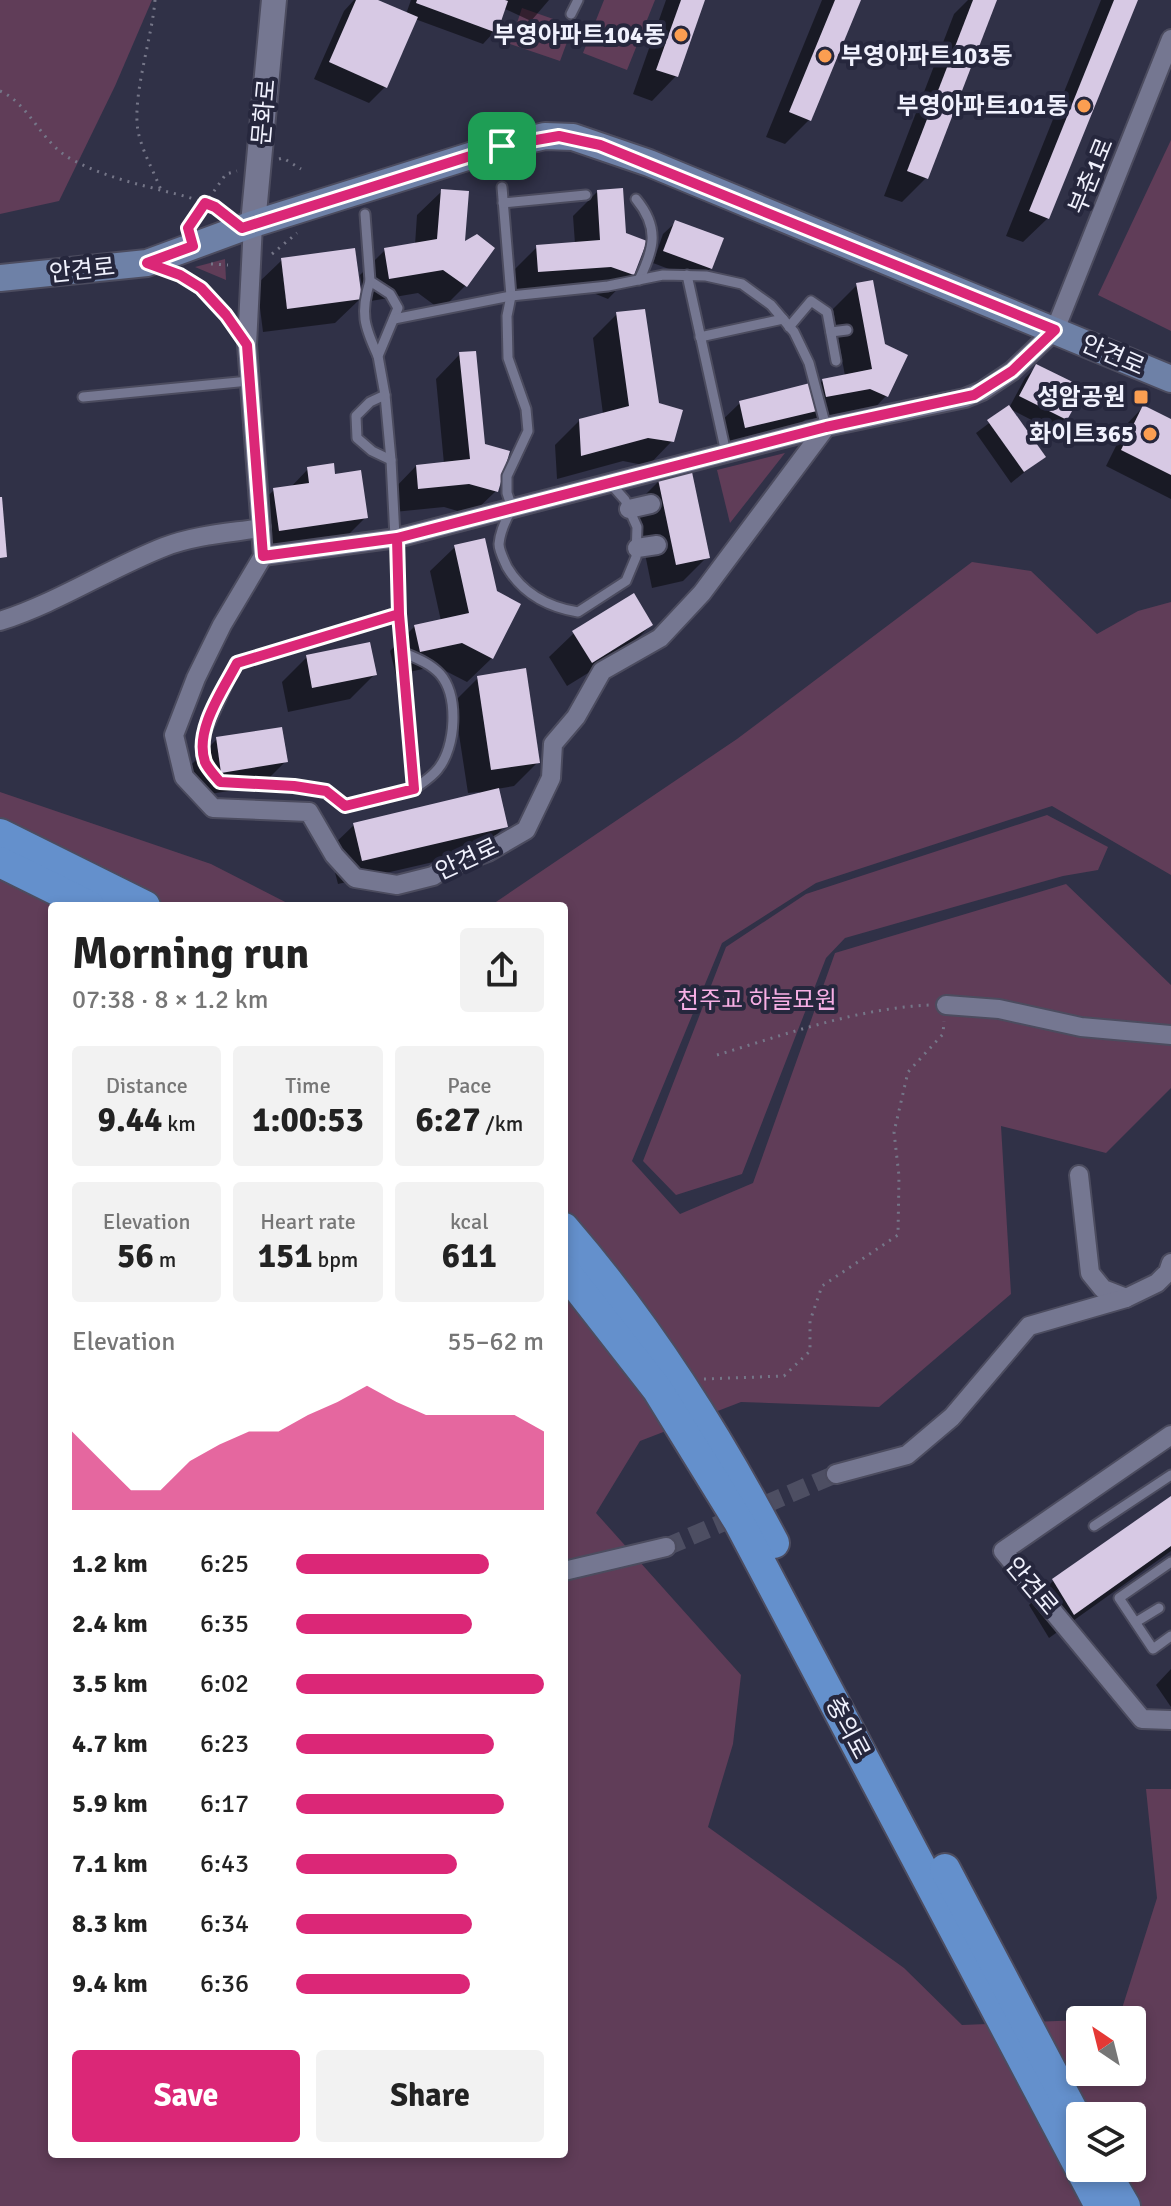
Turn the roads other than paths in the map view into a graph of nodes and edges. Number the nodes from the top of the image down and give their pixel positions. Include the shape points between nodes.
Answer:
1 (274, 0) edge
2 (578, 0) edge
3 (571, 14) dead end
4 (1171, 39) edge
5 (502, 187) dead end
6 (586, 195) dead end
7 (636, 199) dead end
8 (503, 203) junction
9 (365, 214) dead end
10 (248, 226) junction
11 (147, 263) junction
12 (687, 275) junction
13 (0, 278) edge
14 (639, 280) junction
15 (370, 281) junction
16 (511, 296) junction
17 (394, 319) junction
18 (786, 323) junction
19 (847, 330) dead end
20 (1055, 330) junction
21 (831, 332) junction
22 (700, 337) junction
23 (247, 345) junction
24 (378, 356) junction
25 (836, 361) dead end
26 (1171, 379) edge
27 (249, 381) junction
28 (385, 395) junction
29 (83, 397) dead end
30 (826, 427) junction
31 (726, 453) junction
32 (391, 460) junction
33 (610, 483) junction
34 (651, 504) dead end
35 (512, 508) junction
36 (629, 509) junction
37 (261, 528) junction
38 (397, 538) junction
39 (657, 545) dead end
40 (637, 548) junction
41 (263, 556) junction
42 (399, 614) junction
43 (0, 621) edge
44 (402, 652) junction
45 (414, 789) junction
46 (0, 834) edge
47 (0, 862) edge
48 (81, 902) edge
49 (137, 902) edge
50 (946, 1005) road end
51 (1171, 1035) edge
52 (1079, 1175) dead end
53 (568, 1233) edge
54 (568, 1275) edge
55 (1168, 1275) edge
56 (1126, 1298) junction
57 (1171, 1435) edge
58 (836, 1474) tunnel mouth
59 (1171, 1475) edge
60 (1094, 1526) dead end
61 (666, 1547) tunnel mouth
62 (1171, 1562) edge
63 (568, 1570) edge
64 (1159, 1608) dead end
65 (1136, 1622) junction
66 (1171, 1636) edge
67 (1171, 1720) edge
68 (1068, 2102) edge
69 (1111, 2182) edge
70 (1100, 2206) edge
71 (1125, 2206) edge

1 - 10 street, 문화로
2 - 3 lane
4 - 20 street, 부춘1로
5 - 8 lane
6 - 8 lane
7 - 14 lane via 654,233
8 - 16 lane
9 - 15 lane
10 - 11 main road, 안견로
10 - 20 main road, 안견로 via 502,146 545,136 573,137 649,163
10 - 23 street
11 - 13 main road, 안견로
11 - 23 lane via 201,288
12 - 14 lane
12 - 18 lane via 742,284
12 - 22 lane
14 - 16 lane
15 - 17 lane via 390,294 398,308
15 - 24 lane via 363,304 365,328
16 - 17 lane
16 - 35 lane via 508,358 528,431 507,476
17 - 24 lane
18 - 21 lane via 811,301 827,312
18 - 22 lane
18 - 30 lane via 809,363
19 - 21 lane
20 - 26 main road, 안견로
20 - 30 street, 안견로 via 1012,371 974,395
21 - 25 lane
22 - 31 lane
23 - 27 street
24 - 28 lane
27 - 29 lane
27 - 37 street
28 - 32 lane
28 - 32 lane via 356,416 357,438
30 - 31 street, 안견로
30 - 41 street, 안견로 via 702,593 660,638 602,671 576,717 553,744 551,778 526,830 433,876 397,885 355,878 334,855 309,812 213,808 184,777 174,735 222,625
31 - 33 street, 안견로
32 - 38 lane
33 - 35 street, 안견로
33 - 36 lane
34 - 36 street
35 - 38 street, 안견로
35 - 40 lane via 499,546 504,561 518,585 561,609 578,612 626,581
36 - 40 lane via 637,527
37 - 41 street
37 - 43 street via 165,547
38 - 41 street, 안견로
38 - 42 lane
39 - 40 street
42 - 44 lane
42 - 45 lane via 237,663 203,738 205,764 220,782 326,791 345,806
44 - 45 lane
44 - 45 lane via 442,676 453,716 453,733 439,768
46 - 49 highway
47 - 48 highway
50 - 51 street
52 - 56 street via 1090,1273 1103,1289
53 - 68 highway, 충의로 via 680,1380 733,1466
54 - 70 highway, 충의로 via 657,1389 739,1522
55 - 56 street
56 - 58 street via 1029,1326 952,1417 907,1455
57 - 67 street, 안견로 via 1003,1551 1142,1719
59 - 60 lane
61 - 63 street
62 - 65 lane via 1119,1598
64 - 65 lane
65 - 66 lane via 1153,1649
69 - 71 highway

